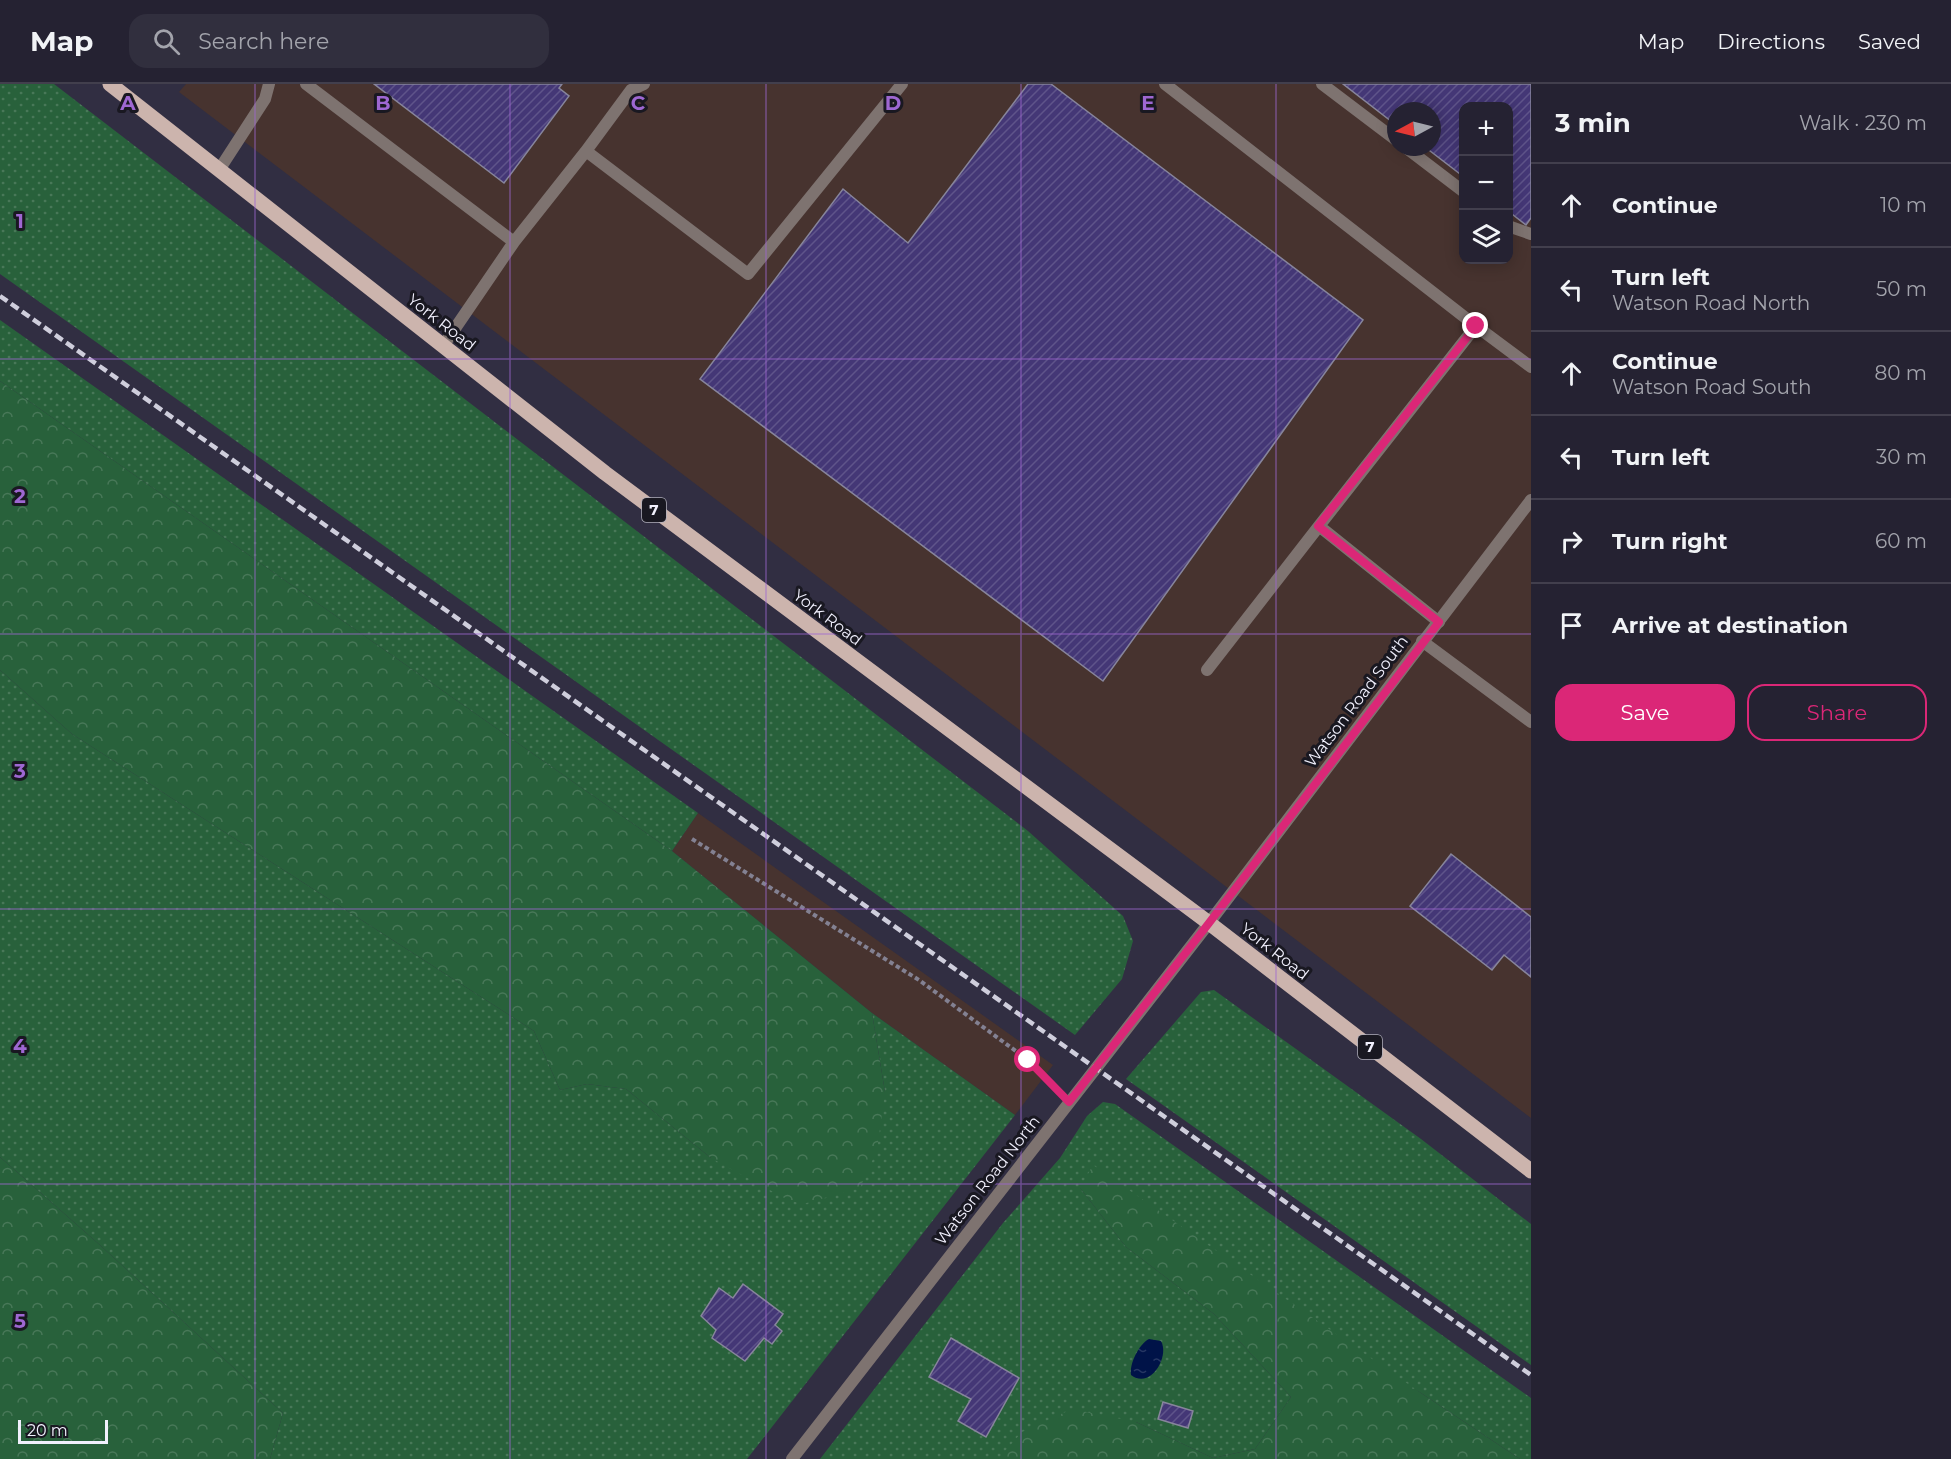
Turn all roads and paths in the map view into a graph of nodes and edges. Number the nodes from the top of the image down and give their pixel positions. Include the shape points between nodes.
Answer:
1 (110, 84) edge
2 (269, 84) edge
3 (306, 84) edge
4 (644, 84) edge
5 (902, 84) edge
6 (1165, 84) edge
7 (1322, 84) edge
8 (1387, 133) edge
9 (586, 151) junction
10 (1417, 156) edge
11 (219, 170) junction
12 (1459, 188) edge
13 (1513, 227) edge
14 (1531, 234) edge
15 (513, 242) junction
16 (1476, 326) junction
17 (443, 346) junction
18 (1531, 367) edge
19 (1531, 500) edge
20 (1318, 526) junction
21 (1439, 622) junction
22 (1422, 641) junction
23 (1207, 670) dead end
24 (1531, 722) edge
25 (692, 839) dead end
26 (1209, 923) junction
27 (1069, 1102) junction
28 (1531, 1171) edge
29 (792, 1459) edge

1 - 11 main road, York Road / 7
2 - 11 street via 265,99
3 - 15 street
4 - 9 street via 631,90
5 - 9 street via 748,274
6 - 16 street
7 - 8 street
9 - 15 street
10 - 12 street
11 - 17 main road, York Road / 7
13 - 14 street
15 - 17 street
16 - 18 street
16 - 20 street
17 - 26 main road, York Road / 7 via 605,473
19 - 21 street, Watson Road South
20 - 21 street
20 - 23 street
21 - 22 street, Watson Road South
22 - 24 street
22 - 26 street, Watson Road South
25 - 27 path via 919,980 1028,1060
26 - 27 street, Watson Road North
26 - 28 main road, York Road / 7
27 - 29 street, Watson Road North

